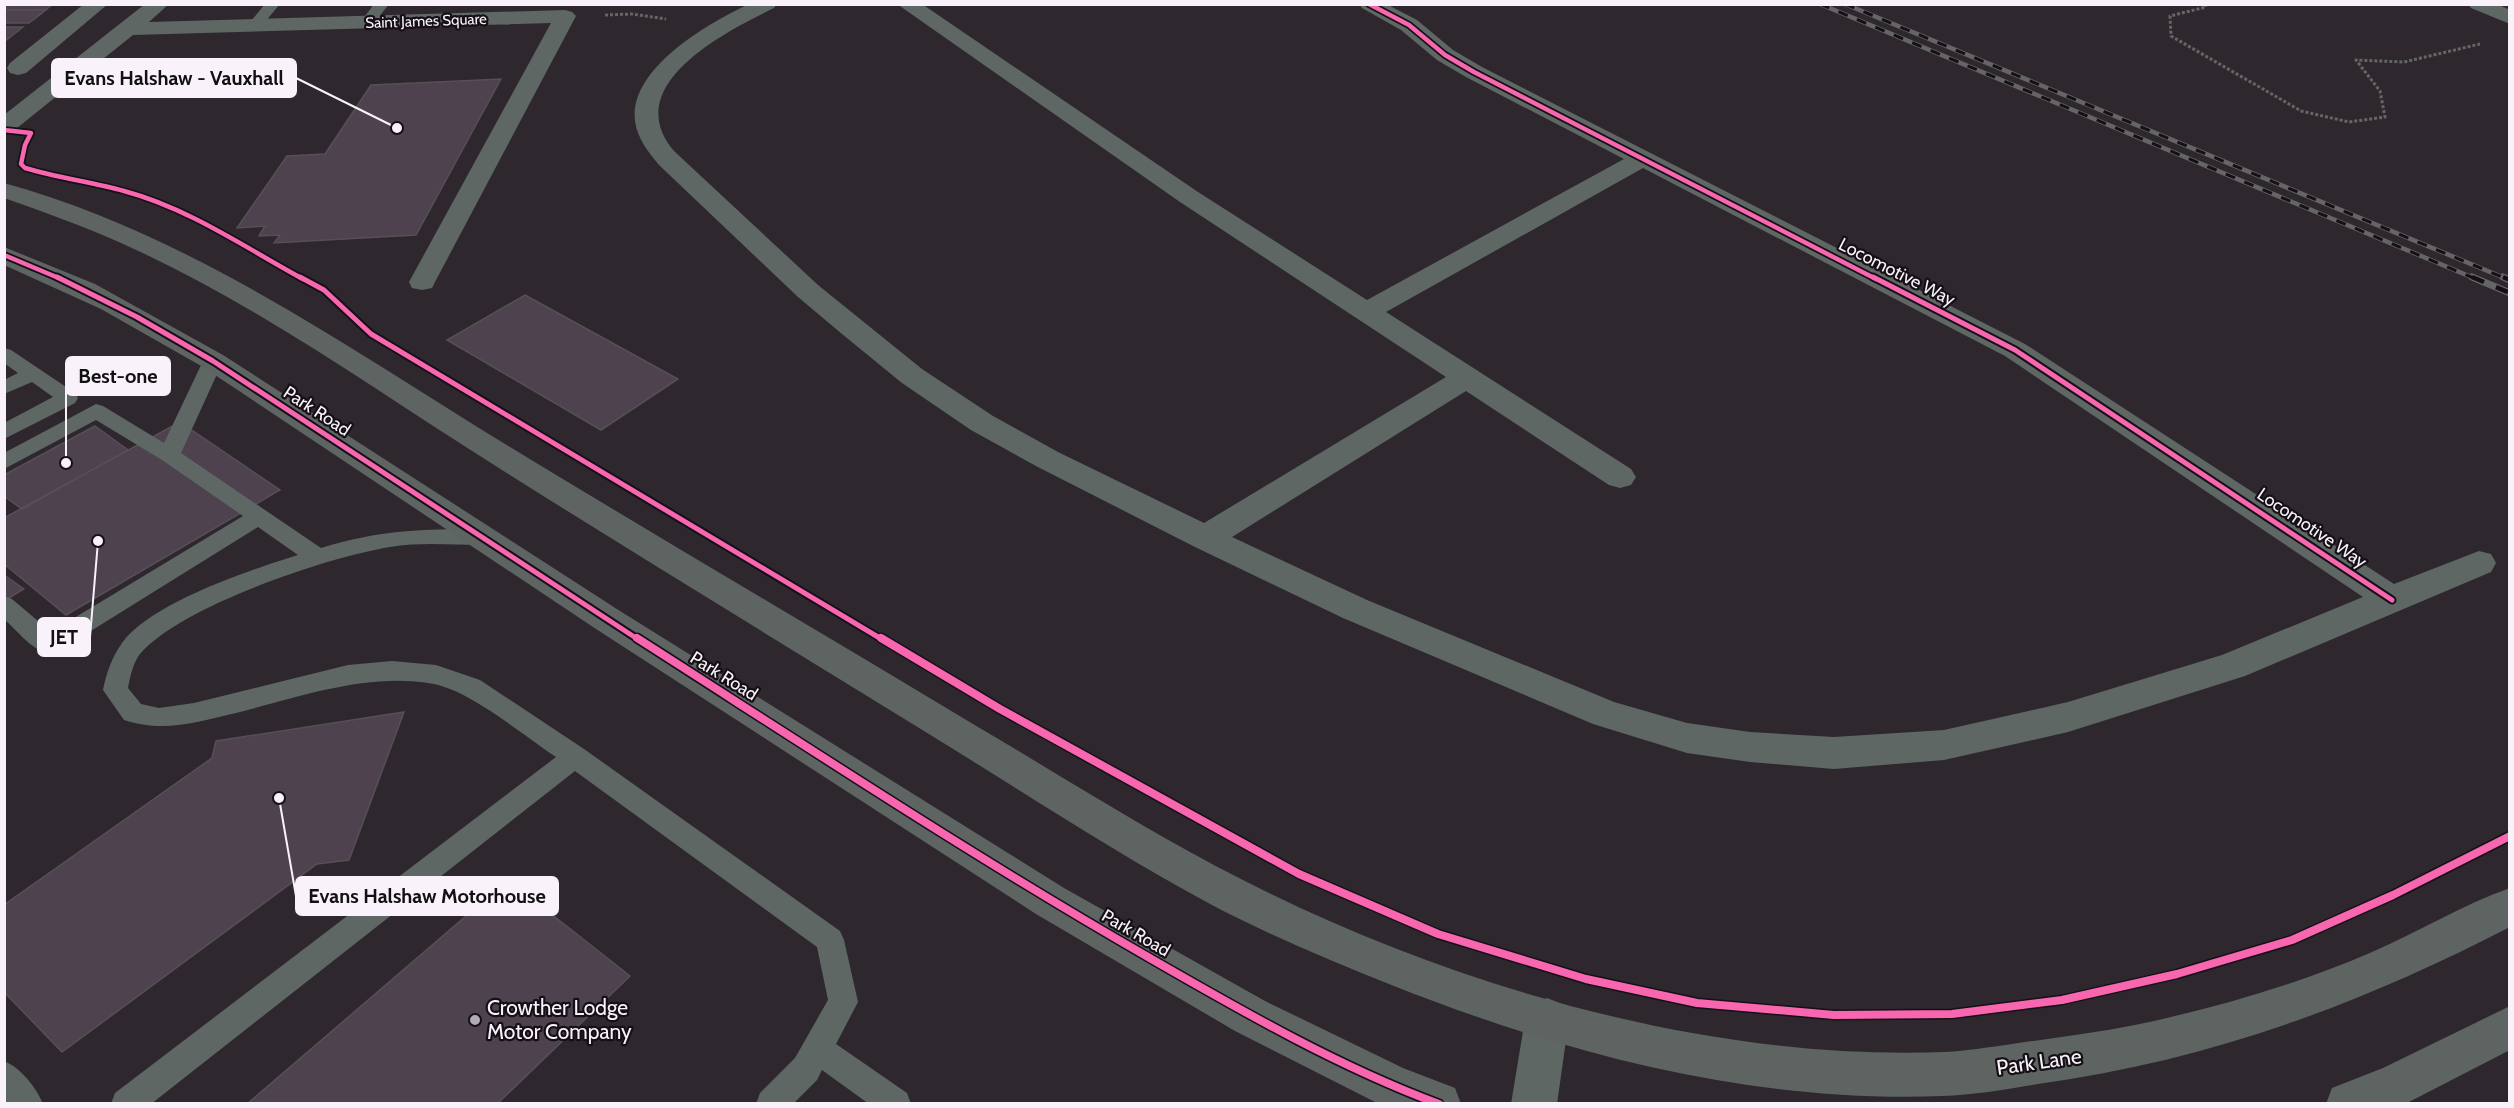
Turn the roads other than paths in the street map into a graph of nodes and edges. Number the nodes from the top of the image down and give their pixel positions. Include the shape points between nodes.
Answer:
1 (98, 4) edge
2 (159, 4) edge
3 (273, 4) edge
4 (382, 4) edge
5 (767, 4) edge
6 (907, 4) edge
7 (1369, 4) edge
8 (2478, 4) edge
9 (2510, 18) edge
10 (367, 23) junction
11 (254, 26) junction
12 (128, 29) junction
13 (18, 68) dead end
14 (4, 127) edge
15 (1642, 159) junction
16 (4, 190) edge
17 (4, 255) edge
18 (422, 282) dead end
19 (1365, 312) junction
20 (4, 354) edge
21 (213, 361) junction
22 (33, 374) junction
23 (1466, 378) junction
24 (4, 388) edge
25 (4, 432) edge
26 (169, 455) junction
27 (4, 462) edge
28 (1620, 477) dead end
29 (258, 518) junction
30 (482, 537) junction
31 (1205, 538) junction
32 (316, 556) junction
33 (2479, 563) dead end
34 (2392, 600) junction
35 (4, 605) edge
36 (575, 757) junction
37 (2510, 906) edge
38 (1547, 1019) junction
39 (2510, 1027) edge
40 (817, 1049) junction
41 (4, 1076) edge
42 (28, 1104) edge
43 (126, 1104) edge
44 (771, 1104) edge
45 (896, 1104) edge
46 (1439, 1104) edge
47 (1534, 1104) edge
48 (2348, 1104) edge

1 - 13 street
2 - 12 street
3 - 11 lane
4 - 10 lane
5 - 31 street via 717,28 667,69 647,109 649,130 668,160 808,291 912,376 982,423 1047,459
6 - 19 street
7 - 15 street, Locomotive Way via 1409,25 1466,68
8 - 9 street
10 - 11 street, Saint James Square
10 - 18 street, Saint James Square via 565,16
11 - 12 street, Saint James Square
12 - 14 street
15 - 19 street
15 - 34 street, Locomotive Way via 2015,350
16 - 38 highway via 111,229 233,289 854,672 1205,881 1318,936 1430,982
17 - 21 highway, Park Road via 49,272 154,325
19 - 23 street
20 - 22 lane
21 - 26 lane
21 - 30 highway, Park Road
22 - 24 lane
22 - 25 lane via 68,398
23 - 28 street
23 - 31 street
26 - 27 lane via 96,411
26 - 29 lane
29 - 32 lane
29 - 35 lane via 49,645
30 - 32 lane via 391,539
30 - 46 highway, Park Road via 1050,901 1250,1016 1393,1087
31 - 34 street via 1355,609 1606,714 1687,738 1834,753 1944,745 2068,717 2232,666
32 - 36 lane via 197,603 159,624 132,646 119,670 116,690 133,713 159,718 194,713 348,675 392,671 436,675 471,687
33 - 34 street
36 - 40 lane via 830,940 843,1002
36 - 43 lane
37 - 38 highway, Park Lane via 2427,948 2320,993 2199,1032 2074,1058 1944,1074 1824,1073 1727,1061
38 - 47 street
39 - 48 highway via 2396,1085
40 - 44 lane via 806,1069
40 - 45 lane
41 - 42 lane

